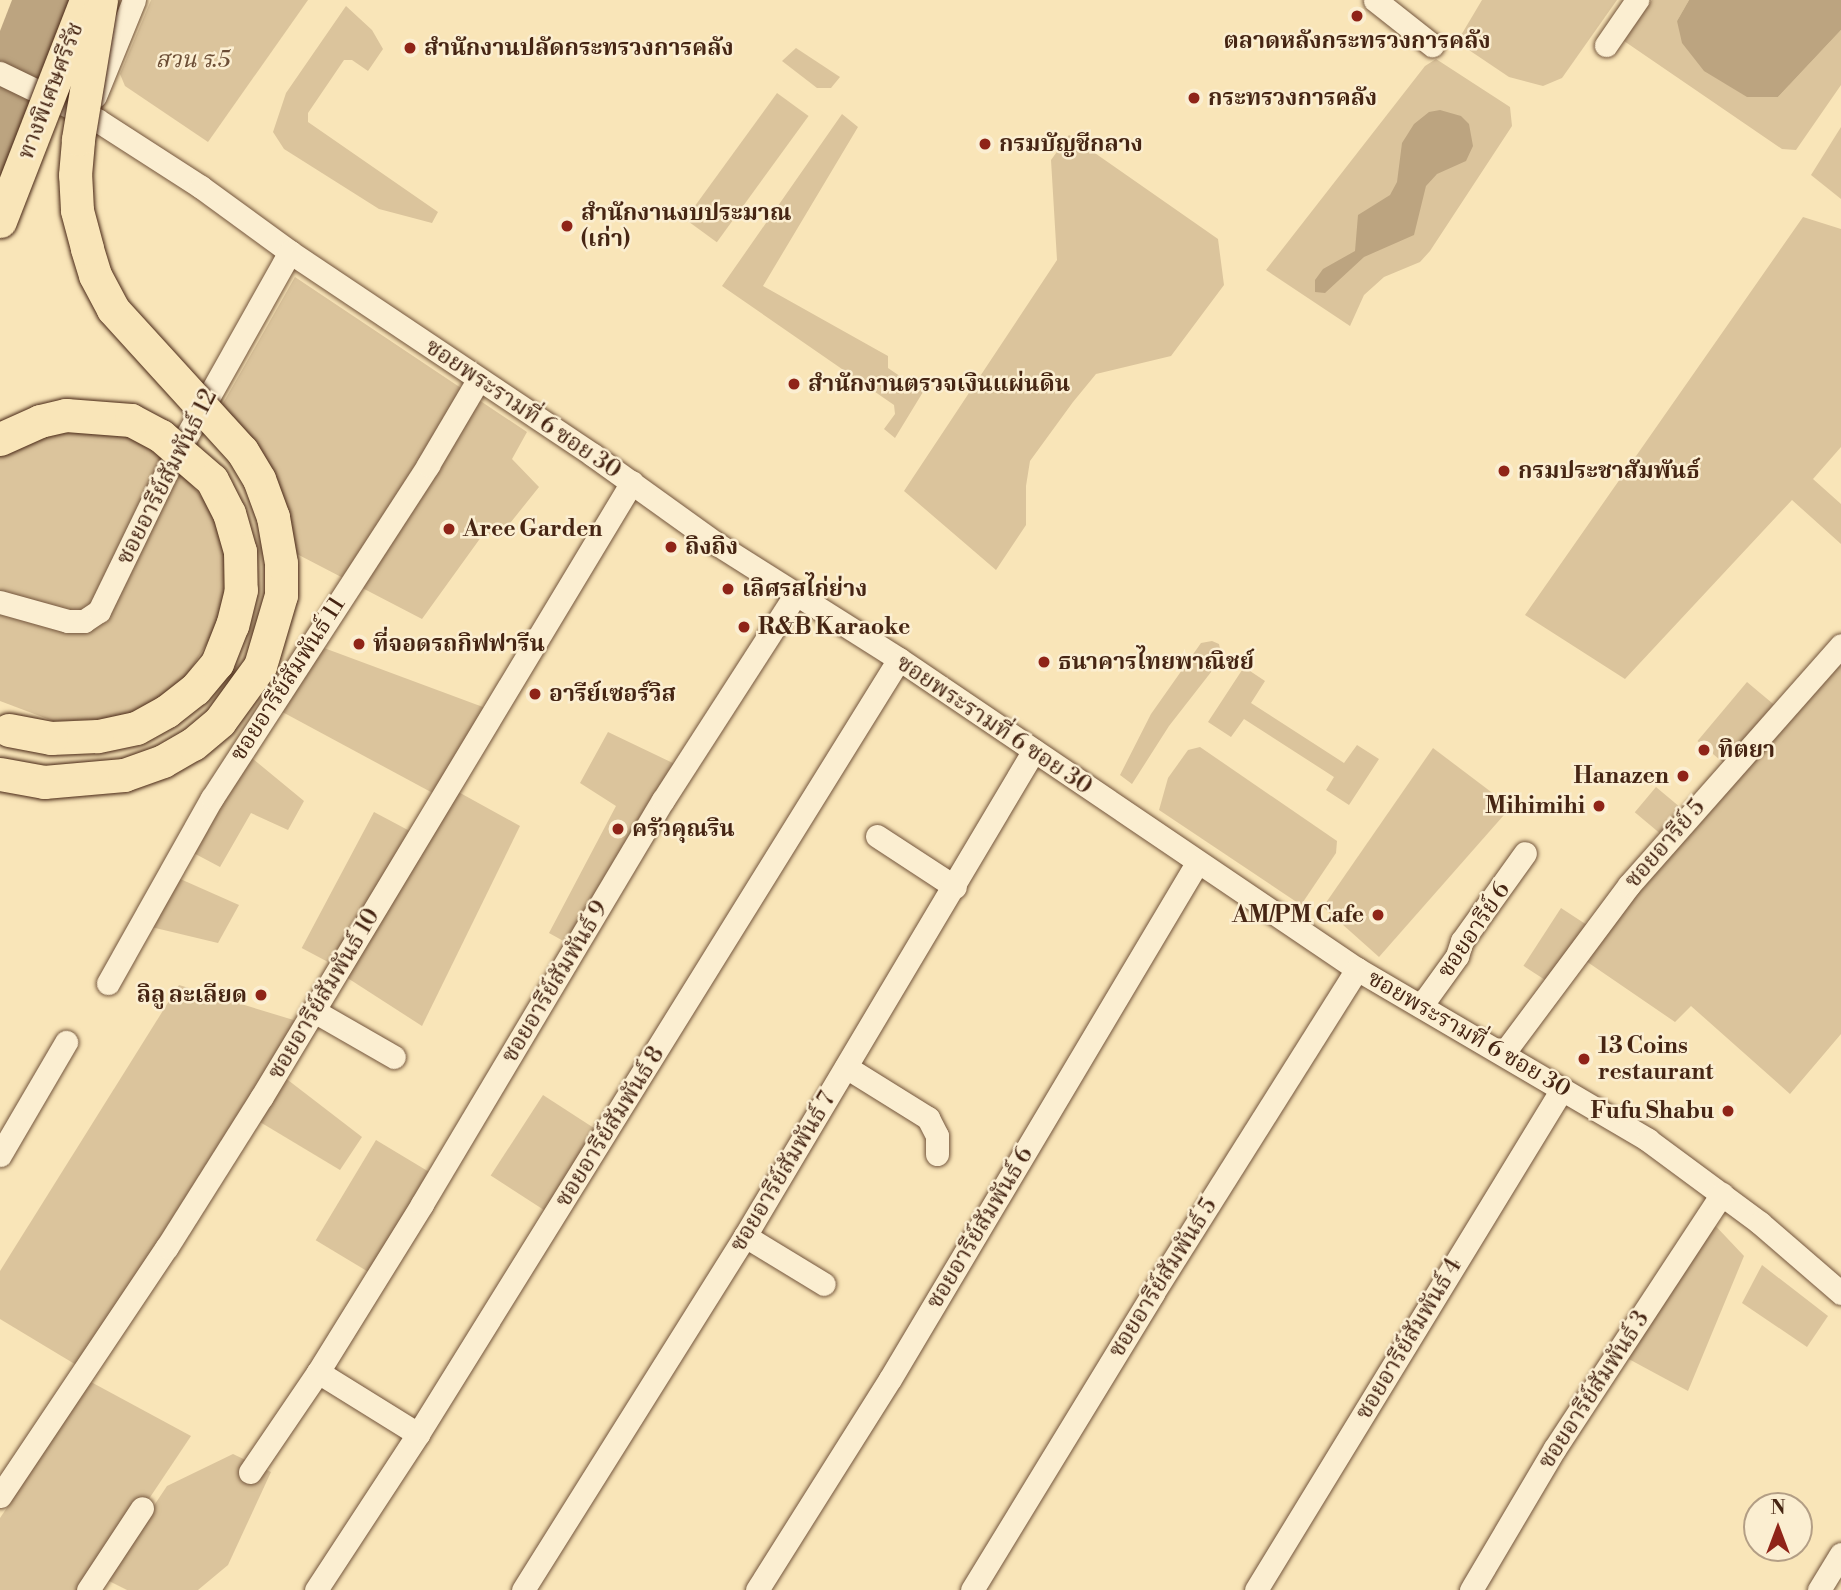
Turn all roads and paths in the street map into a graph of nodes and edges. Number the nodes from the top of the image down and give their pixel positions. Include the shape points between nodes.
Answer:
1 (86, 0) edge
2 (101, 0) edge
3 (134, 0) edge
4 (1375, 0) edge
5 (1637, 0) edge
6 (1432, 45) dead end
7 (1606, 45) dead end
8 (0, 73) edge
9 (87, 115) junction
10 (0, 221) edge
11 (290, 252) junction
12 (478, 380) junction
13 (0, 439) edge
14 (632, 482) junction
15 (795, 595) junction
16 (0, 602) edge
17 (1841, 645) edge
18 (899, 659) junction
19 (9, 730) dead end
20 (1034, 750) junction
21 (0, 774) edge
22 (877, 836) dead end
23 (1525, 853) dead end
24 (1197, 863) junction
25 (955, 887) junction
26 (1357, 969) junction
27 (108, 984) dead end
28 (1421, 1006) junction
29 (314, 1011) junction
30 (66, 1042) dead end
31 (1503, 1054) junction
32 (394, 1057) dead end
33 (846, 1067) junction
34 (1562, 1089) junction
35 (937, 1154) dead end
36 (0, 1155) edge
37 (1722, 1194) junction
38 (745, 1236) junction
39 (824, 1284) dead end
40 (1841, 1293) edge
41 (318, 1372) junction
42 (418, 1434) junction
43 (250, 1472) dead end
44 (0, 1496) edge
45 (142, 1508) dead end
46 (1841, 1554) edge
47 (88, 1590) edge
48 (316, 1590) edge
49 (523, 1590) edge
50 (757, 1590) edge
51 (972, 1590) edge
52 (1256, 1590) edge
53 (1471, 1590) edge
54 (1819, 1590) edge

1 - 10 highway, ทางพิเศษศรีรัช, bridge
2 - 21 highway, bridge via 75,174 77,210 95,275 113,309 242,451 259,479 273,517 282,594 260,666 220,721 193,744 124,775 44,782
3 - 9 street
4 - 6 street
5 - 7 street
8 - 9 street, ซอยพระรามที่ 6 ซอย 30
9 - 11 street, ซอยพระรามที่ 6 ซอย 30 via 201,187
11 - 12 street, ซอยพระรามที่ 6 ซอย 30
11 - 16 street, ซอยอารีย์สัมพันธ์ 12 via 168,469 99,611 84,621 68,621
12 - 14 street, ซอยพระรามที่ 6 ซอย 30
12 - 27 street, ซอยอารีย์สัมพันธ์ 11 via 212,799
13 - 19 highway, bridge via 66,415 131,420 161,436 212,480 229,513 240,551 241,590 217,663 195,689 167,711 136,728 97,736 51,738
14 - 15 street, ซอยพระรามที่ 6 ซอย 30
14 - 29 street, ซอยอารีย์สัมพันธ์ 10
15 - 18 street, ซอยพระรามที่ 6 ซอย 30
15 - 41 street, ซอยอารีย์สัมพันธ์ 9 via 663,800
17 - 31 street, ซอยอารีย์ 5 via 1629,885
18 - 20 street, ซอยพระรามที่ 6 ซอย 30
18 - 42 street, ซอยอารีย์สัมพันธ์ 8
20 - 24 street, ซอยพระรามที่ 6 ซอย 30
20 - 25 street, ซอยอารีย์สัมพันธ์ 7
22 - 25 street
23 - 28 street, ซอยอารีย์ 6
24 - 26 street, ซอยพระรามที่ 6 ซอย 30
24 - 50 street, ซอยอารีย์สัมพันธ์ 6 via 890,1379
25 - 33 street, ซอยอารีย์สัมพันธ์ 7
26 - 28 street, ซอยพระรามที่ 6 ซอย 30
26 - 51 street, ซอยอารีย์สัมพันธ์ 5
28 - 31 street, ซอยพระรามที่ 6 ซอย 30
29 - 32 street
29 - 44 street, ซอยอารีย์สัมพันธ์ 10 via 167,1247
30 - 36 street
31 - 34 street, ซอยพระรามที่ 6 ซอย 30
33 - 35 street via 928,1118 937,1136
33 - 38 street, ซอยอารีย์สัมพันธ์ 7
34 - 37 street, ซอยพระรามที่ 6 ซอย 30 via 1638,1134
34 - 52 street, ซอยอารีย์สัมพันธ์ 4
37 - 40 street, ซอยพระรามที่ 6 ซอย 30
37 - 53 street, ซอยอารีย์สัมพันธ์ 3 via 1555,1448
38 - 39 street
38 - 49 street, ซอยอารีย์สัมพันธ์ 7
41 - 42 street
41 - 43 street, ซอยอารีย์สัมพันธ์ 9
42 - 48 street, ซอยอารีย์สัมพันธ์ 8
45 - 47 street
46 - 54 street

